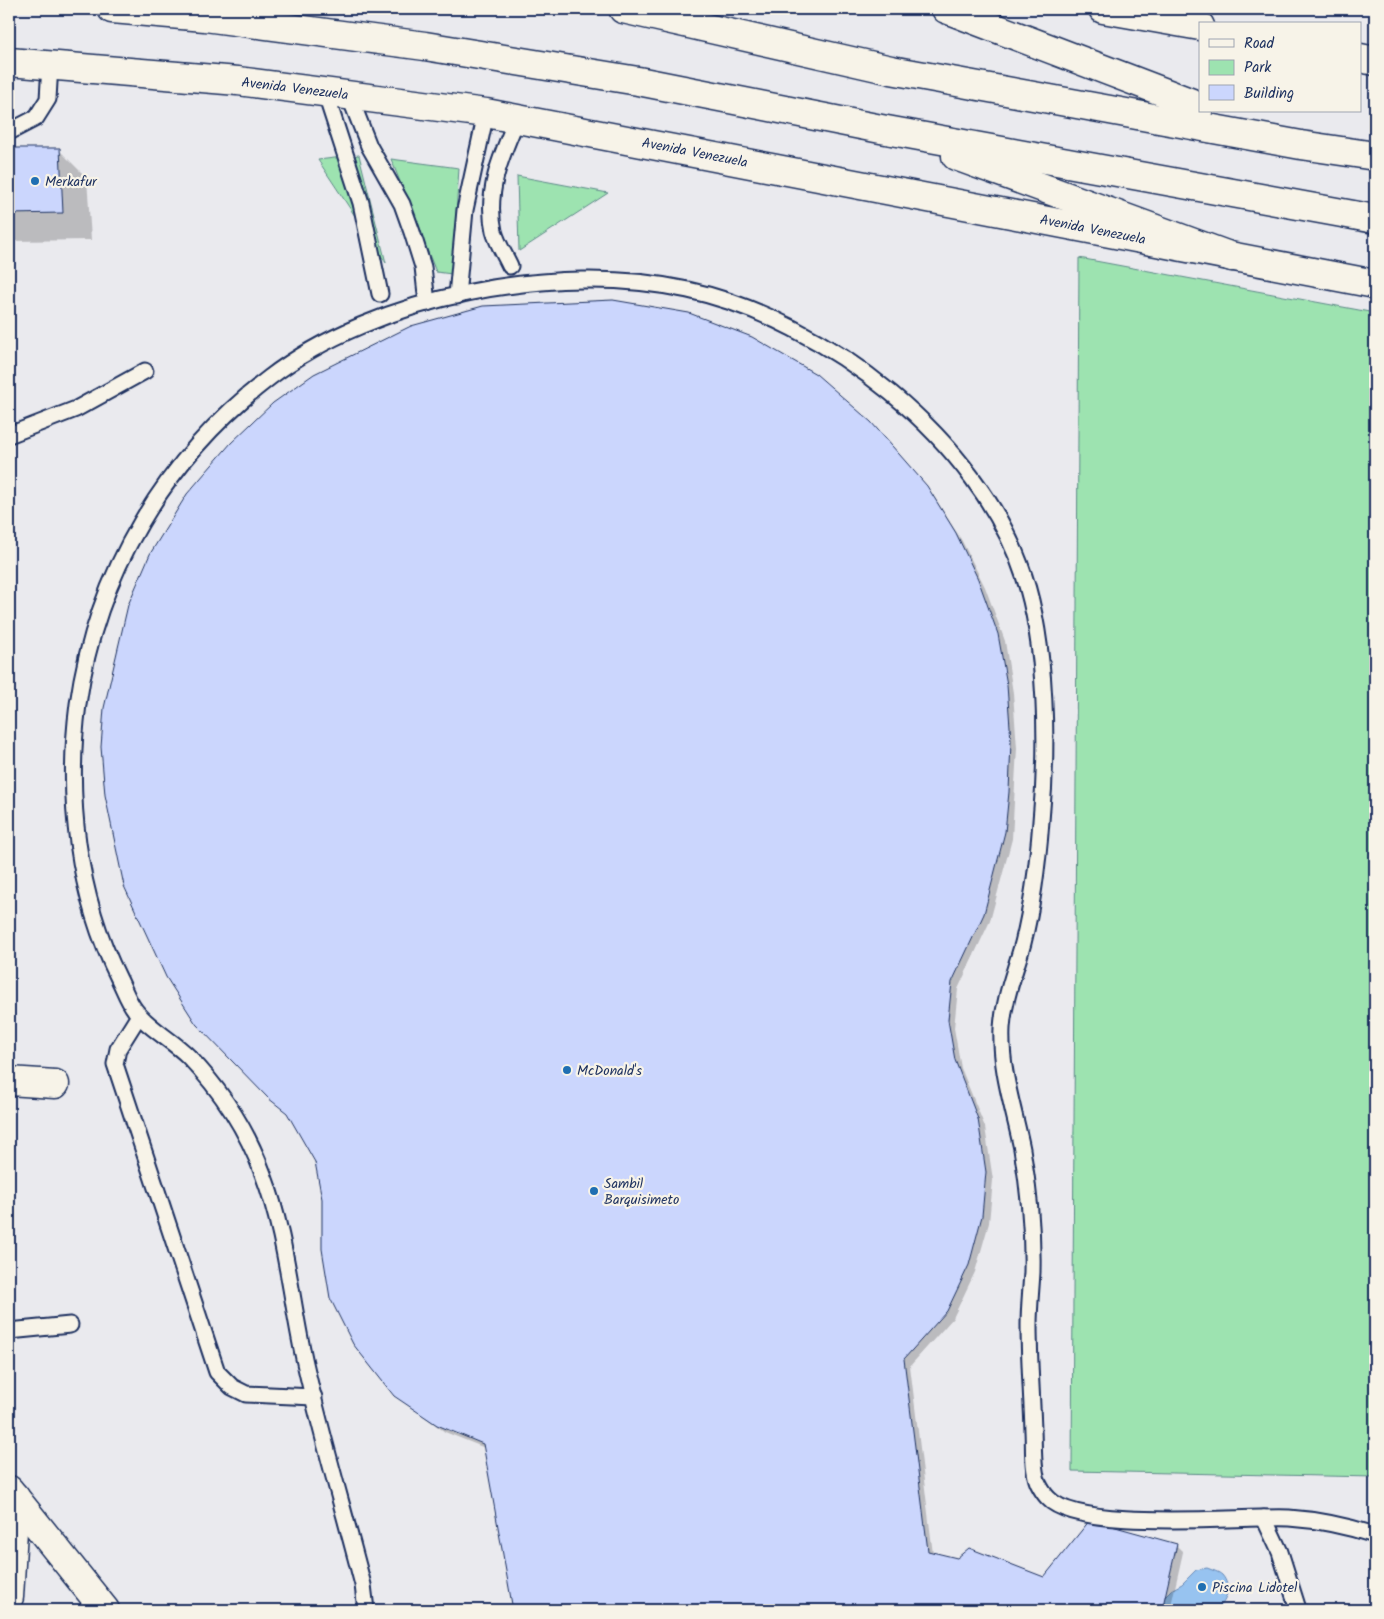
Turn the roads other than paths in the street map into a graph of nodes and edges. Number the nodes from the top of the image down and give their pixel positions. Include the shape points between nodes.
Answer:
1 (112, 9) edge
2 (623, 9) edge
3 (946, 9) edge
4 (1103, 9) edge
5 (1165, 14) edge
6 (1199, 26) edge
7 (1362, 58) edge
8 (1375, 61) edge
9 (9, 62) edge
10 (50, 65) junction
11 (337, 94) junction
12 (1199, 106) edge
13 (1217, 112) edge
14 (486, 113) junction
15 (517, 119) junction
16 (882, 129) junction
17 (9, 132) edge
18 (1301, 145) junction
19 (1375, 156) edge
20 (1375, 219) edge
21 (1232, 257) junction
22 (510, 266) dead end
23 (1375, 284) edge
24 (380, 294) dead end
25 (457, 296) junction
26 (427, 303) junction
27 (145, 371) dead end
28 (9, 435) edge
29 (138, 1017) junction
30 (9, 1081) edge
31 (55, 1084) dead end
32 (70, 1326) dead end
33 (9, 1331) edge
34 (314, 1397) junction
35 (12, 1493) edge
36 (1264, 1518) junction
37 (1375, 1535) edge
38 (9, 1597) edge
39 (1298, 1609) edge
40 (106, 1610) edge
41 (366, 1610) edge

1 - 16 street via 425,46 638,81
2 - 18 street via 891,70
3 - 12 street
4 - 5 street
5 - 6 street
7 - 8 street
9 - 10 street, Avenida Venezuela
10 - 11 street, Avenida Venezuela via 238,81
10 - 17 lane via 48,99 36,118
11 - 14 street, Avenida Venezuela
11 - 24 lane
11 - 26 lane via 397,196 423,267
13 - 18 street
14 - 15 street, Avenida Venezuela
14 - 25 lane via 465,210
15 - 21 street, Avenida Venezuela
15 - 22 lane via 498,164 491,202 494,232
16 - 20 street
16 - 21 street
18 - 19 street
21 - 23 street, Avenida Venezuela
25 - 26 lane
25 - 36 lane via 526,284 605,280 684,289 748,307 820,344 879,385 921,421 983,491 1013,546 1032,605 1044,720 1042,808 1032,901 1005,1002 1002,1030 1005,1076 1020,1140 1031,1227 1032,1273 1028,1318 1036,1473 1046,1496 1067,1512 1148,1520
26 - 29 lane via 362,324 318,344 260,385 187,455 133,533 112,577 84,671 74,745 74,783 80,859 88,897 111,963
27 - 28 lane via 76,408
29 - 34 lane via 191,1059 232,1111 250,1143 275,1212
29 - 34 lane via 118,1049 115,1064 217,1372 232,1387 246,1394
30 - 31 street
32 - 33 lane
34 - 41 lane via 363,1585
35 - 38 street
35 - 40 street
36 - 37 lane via 1328,1522
36 - 39 lane via 1280,1552

